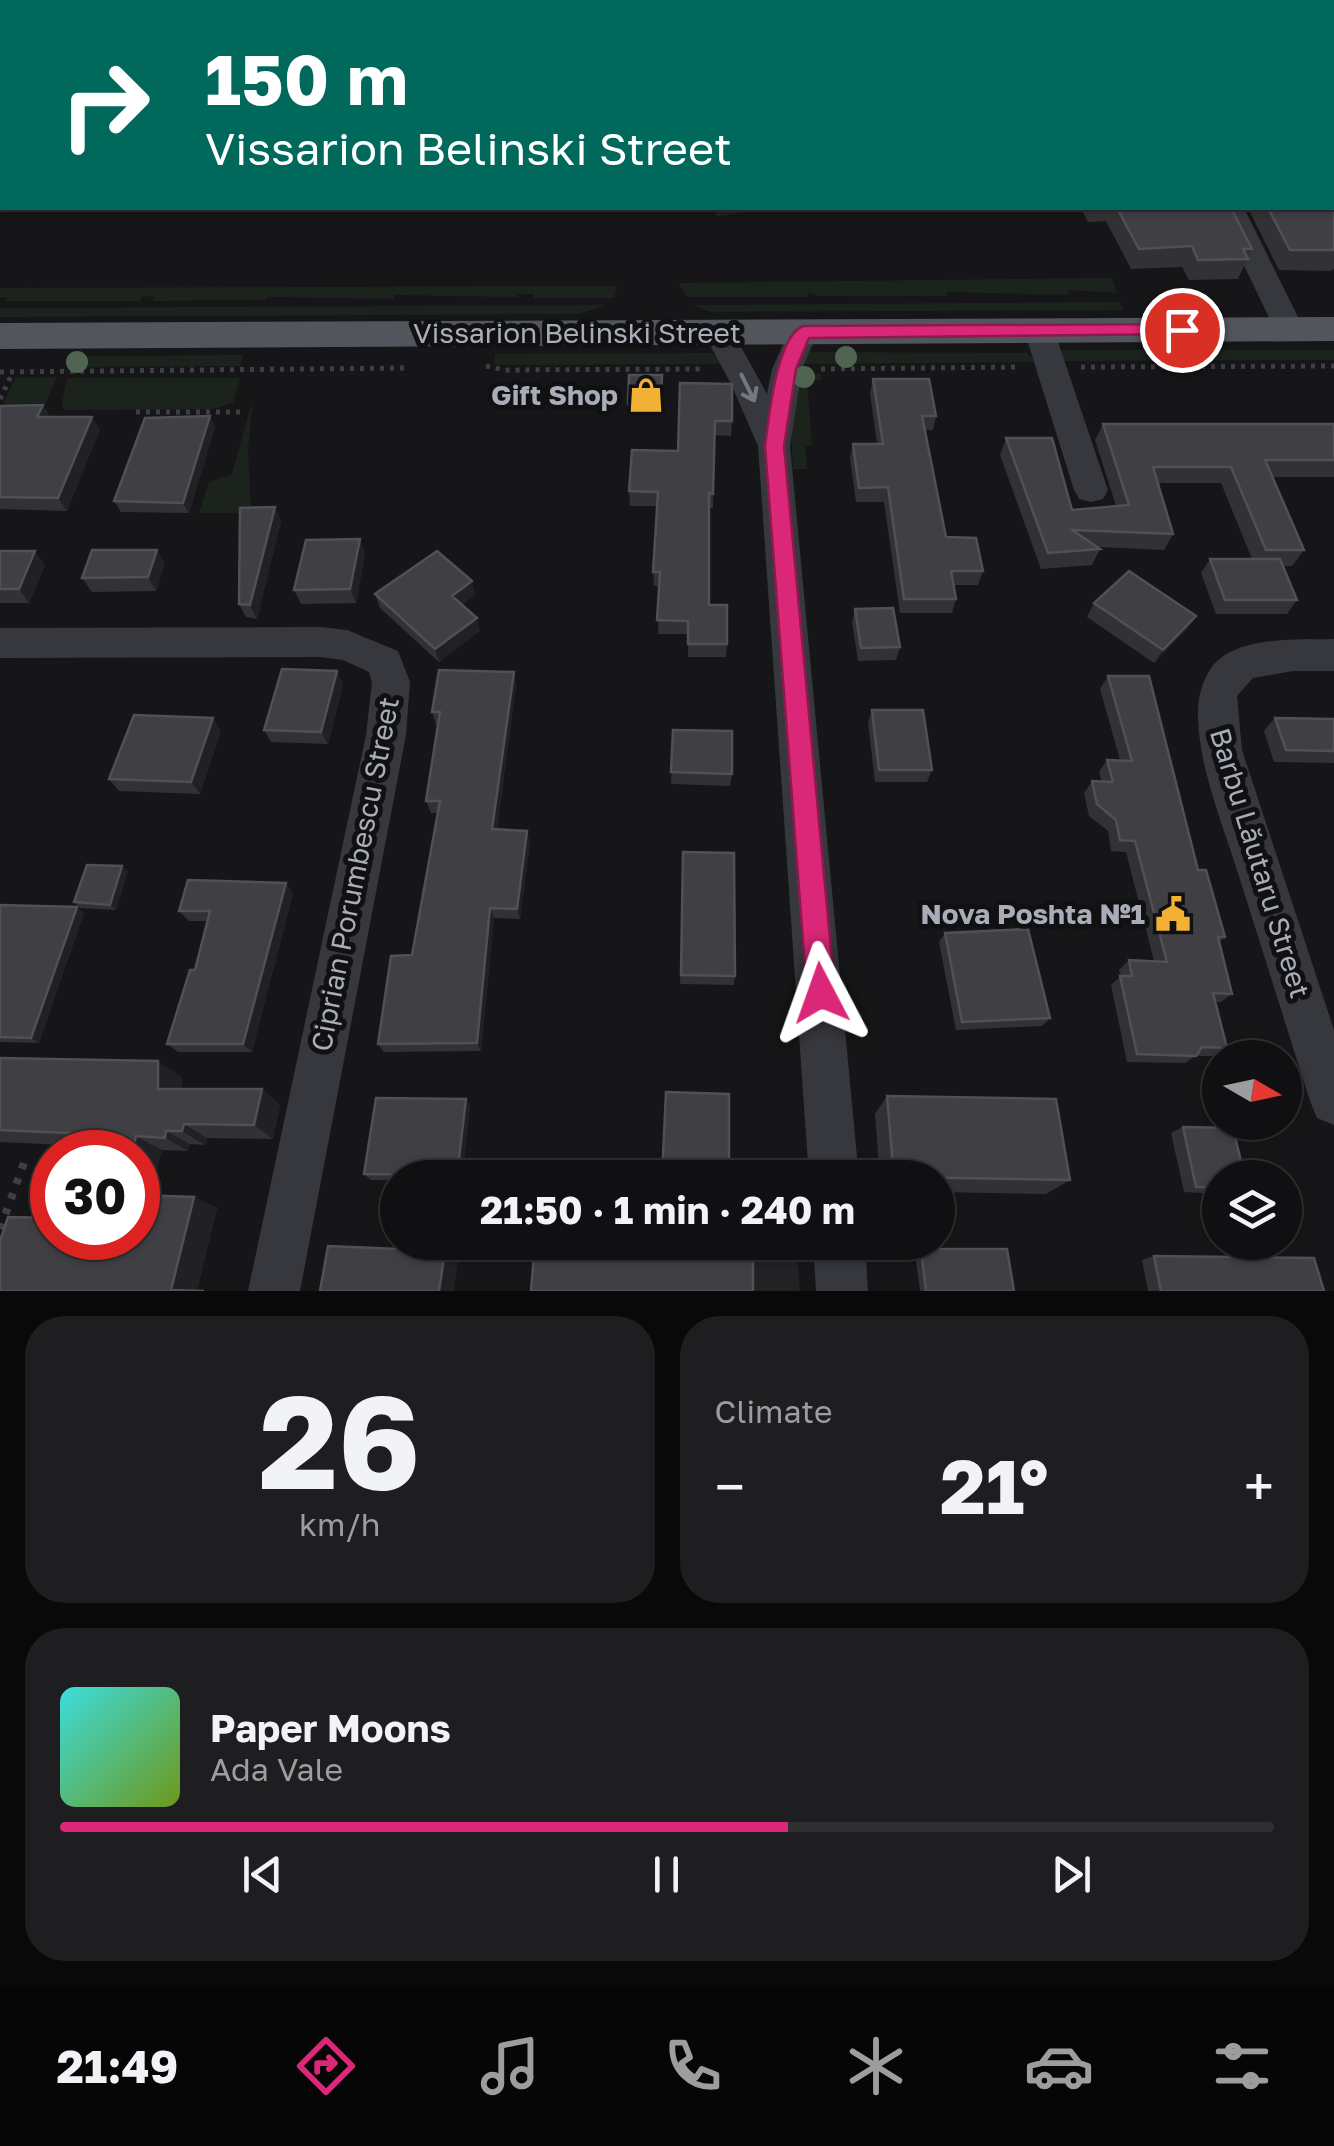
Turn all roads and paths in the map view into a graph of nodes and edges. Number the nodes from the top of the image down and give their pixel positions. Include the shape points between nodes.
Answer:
1 (1231, 210) edge
2 (1334, 329) edge
3 (1039, 330) junction
4 (1289, 330) junction
5 (718, 332) junction
6 (803, 332) junction
7 (0, 336) edge
8 (478, 366) dead end
9 (1334, 366) edge
10 (422, 367) dead end
11 (1051, 367) junction
12 (739, 368) junction
13 (787, 369) junction
14 (0, 372) edge
15 (13, 372) junction
16 (0, 399) edge
17 (136, 412) dead end
18 (242, 412) dead end
19 (774, 446) junction
20 (1091, 490) dead end
21 (0, 643) edge
22 (1334, 655) edge
23 (1334, 1101) edge
24 (25, 1160) edge
25 (833, 1160) edge
26 (0, 1229) edge
27 (839, 1260) edge
28 (274, 1291) edge
29 (842, 1291) edge

1 - 4 street
2 - 4 main road, Vissarion Belinski Street
3 - 4 main road, Vissarion Belinski Street
3 - 6 main road, Vissarion Belinski Street
3 - 11 street
5 - 6 main road, Vissarion Belinski Street
5 - 7 main road, Vissarion Belinski Street
5 - 12 street
6 - 13 street
8 - 12 path
9 - 11 path
10 - 15 path
11 - 13 path
11 - 20 street
12 -> 19 street
13 - 19 street
14 - 15 path
15 - 16 path
17 - 18 path
19 - 25 street
21 - 28 street, Ciprian Porumbescu Street via 320,642 347,645 385,662 391,682 386,734
22 - 23 street, Barbu Lăutaru Street via 1241,664 1220,680 1214,704 1232,788
24 - 26 path
27 - 29 street

